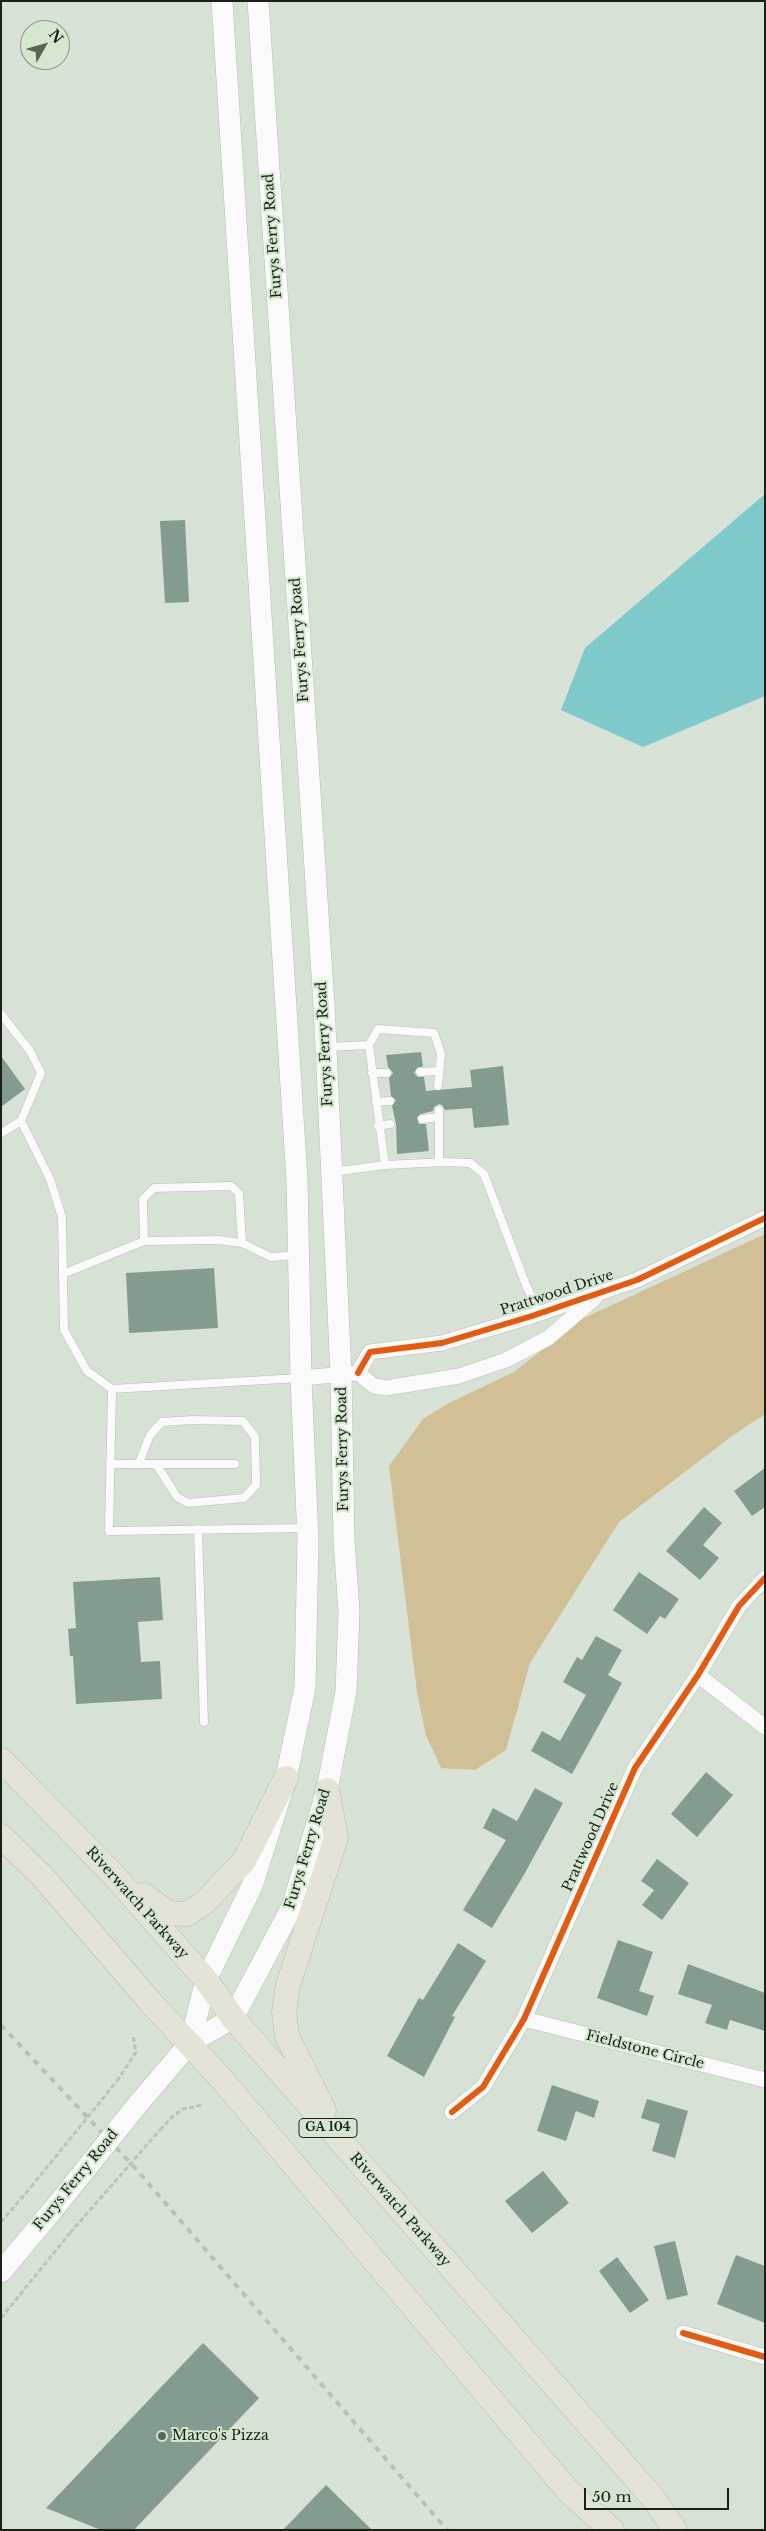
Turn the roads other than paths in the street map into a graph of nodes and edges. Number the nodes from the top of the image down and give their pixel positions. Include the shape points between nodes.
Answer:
1 (222, 1) edge
2 (258, 1) edge
3 (1, 1014) edge
4 (369, 1045) junction
5 (326, 1047) junction
6 (440, 1071) junction
7 (420, 1072) dead end
8 (372, 1073) junction
9 (387, 1073) dead end
10 (438, 1086) dead end
11 (390, 1101) dead end
12 (376, 1102) junction
13 (422, 1119) dead end
14 (21, 1121) junction
15 (390, 1124) dead end
16 (378, 1126) junction
17 (1, 1133) edge
18 (439, 1162) junction
19 (385, 1165) junction
20 (330, 1172) junction
21 (765, 1218) edge
22 (144, 1241) junction
23 (242, 1243) junction
24 (299, 1255) junction
25 (63, 1274) junction
26 (602, 1292) junction
27 (539, 1313) junction
28 (349, 1374) junction
29 (300, 1378) junction
30 (112, 1389) junction
31 (139, 1463) junction
32 (110, 1464) junction
33 (156, 1464) junction
34 (235, 1464) dead end
35 (308, 1528) junction
36 (198, 1529) junction
37 (765, 1578) edge
38 (698, 1675) junction
39 (204, 1722) dead end
40 (765, 1727) edge
41 (1, 1760) edge
42 (286, 1778) junction
43 (327, 1790) junction
44 (1, 1836) edge
45 (112, 1873) junction
46 (206, 1980) junction
47 (233, 2018) junction
48 (524, 2019) junction
49 (190, 2043) junction
50 (765, 2080) edge
51 (452, 2112) dead end
52 (339, 2141) junction
53 (1, 2272) edge
54 (682, 2333) dead end
55 (765, 2357) edge
56 (612, 2530) edge
57 (675, 2530) edge

1 - 24 main road, Furys Ferry Road via 287,1016
2 - 5 main road, Furys Ferry Road
3 - 14 lane via 30,1051 41,1073
4 - 5 lane
4 - 6 lane via 378,1029 434,1033 441,1054
4 - 8 lane
5 - 20 main road, Furys Ferry Road
6 - 7 lane
6 - 10 lane
8 - 9 lane
8 - 12 lane
11 - 12 lane
12 - 16 lane
13 - 18 lane via 439,1113
14 - 17 lane
14 - 25 lane via 50,1179 62,1217
15 - 16 lane
16 - 19 lane
18 - 19 lane
18 - 27 lane via 470,1163 484,1174
19 - 20 lane
20 - 28 main road, Furys Ferry Road
21 - 26 street, Prattwood Drive via 637,1280
22 - 23 lane via 218,1240
22 - 23 lane via 143,1199 154,1188 231,1186 240,1193
22 - 25 lane
23 - 24 lane via 271,1257
24 - 29 main road, Furys Ferry Road
25 - 30 lane via 64,1330 86,1371
26 - 27 street, Prattwood Drive
26 - 28 street, Prattwood Drive via 548,1338 506,1360 459,1376 386,1388
27 - 28 street, Prattwood Drive via 442,1343 370,1352
28 - 29 street
28 - 43 main road, Furys Ferry Road via 344,1540 349,1612 346,1691
29 - 30 lane
29 - 35 main road, Furys Ferry Road
30 - 32 lane
31 - 32 lane
31 - 33 lane
31 - 33 lane via 150,1435 162,1422 243,1421 255,1437 256,1485 244,1498 188,1503 176,1497
32 - 36 lane via 109,1531
33 - 34 lane
35 - 36 lane
35 - 42 main road, Furys Ferry Road via 305,1688
36 - 39 lane
37 - 38 street, Prattwood Drive via 738,1606
38 - 40 street
38 - 48 street, Prattwood Drive via 635,1768
41 - 45 main road, Riverwatch Parkway / GA 104
42 - 45 main road via 244,1861 204,1903 187,1914 168,1913
42 - 46 main road, Furys Ferry Road via 252,1886
43 - 47 main road, Furys Ferry Road via 292,1907
43 - 52 main road via 336,1838 288,1986 284,2012 287,2036
44 - 49 main road via 43,1877 153,2005
45 - 46 main road, Riverwatch Parkway / GA 104
46 - 47 main road, Riverwatch Parkway / GA 104
46 - 49 main road, Furys Ferry Road
47 - 49 main road, Furys Ferry Road
47 - 52 main road, Riverwatch Parkway / GA 104
48 - 50 street, Fieldstone Circle
48 - 51 street, Prattwood Drive via 483,2087
49 - 53 main road, Furys Ferry Road, bridge
49 - 56 main road via 568,2491
52 - 57 main road, Riverwatch Parkway / GA 104 via 653,2498
54 - 55 street

